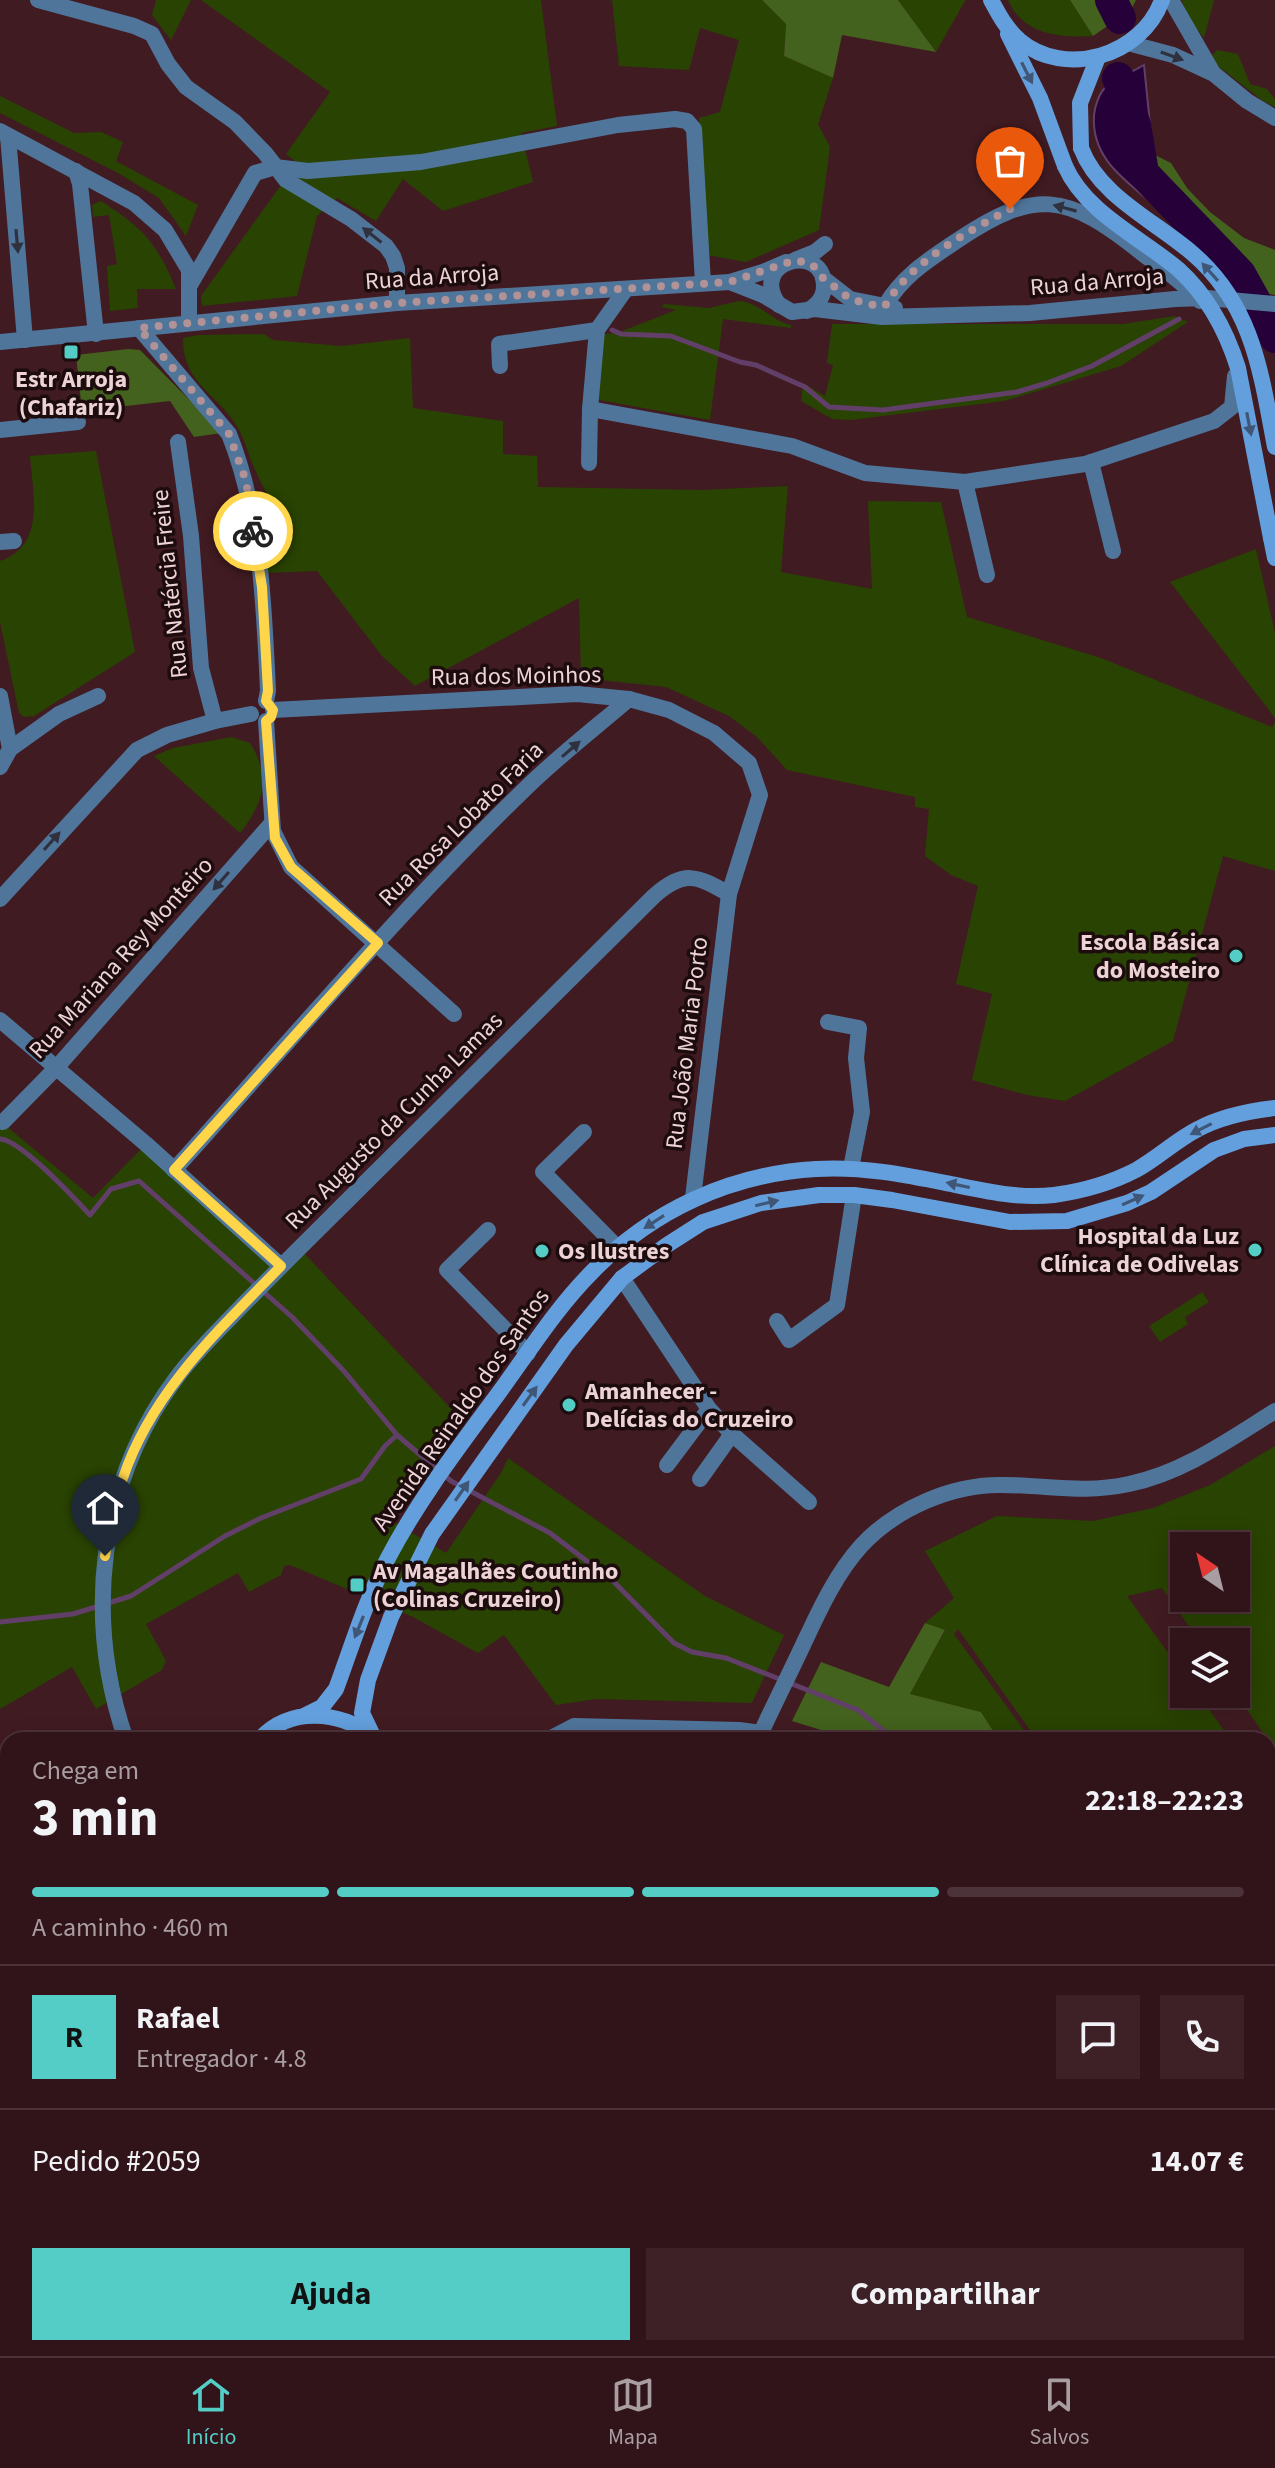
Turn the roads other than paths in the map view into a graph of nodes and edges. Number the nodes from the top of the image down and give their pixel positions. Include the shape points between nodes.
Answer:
1 (38, 0) edge
2 (991, 0) edge
3 (1162, 0) edge
4 (1171, 0) edge
5 (1002, 22) junction
6 (1128, 43) junction
7 (1098, 57) junction
8 (1214, 74) junction
9 (1275, 118) edge
10 (4, 134) edge
11 (275, 167) junction
12 (76, 171) junction
13 (790, 261) junction
14 (820, 274) junction
15 (730, 282) junction
16 (703, 283) junction
17 (190, 285) junction
18 (626, 289) junction
19 (1202, 298) junction
20 (397, 303) junction
21 (1275, 304) edge
22 (779, 305) junction
23 (885, 306) junction
24 (807, 311) junction
25 (924, 315) junction
26 (189, 322) junction
27 (139, 328) junction
28 (597, 330) junction
29 (96, 334) junction
30 (25, 340) junction
31 (0, 342) edge
32 (500, 366) dead end
33 (590, 409) junction
34 (78, 422) dead end
35 (0, 430) edge
36 (178, 442) dead end
37 (1275, 447) edge
38 (1091, 462) junction
39 (589, 463) dead end
40 (965, 482) junction
41 (1113, 551) dead end
42 (1275, 558) edge
43 (987, 575) dead end
44 (0, 696) edge
45 (98, 696) dead end
46 (629, 699) junction
47 (264, 711) junction
48 (215, 721) junction
49 (10, 749) junction
50 (0, 767) edge
51 (272, 823) junction
52 (729, 894) junction
53 (0, 899) edge
54 (378, 943) junction
55 (454, 1014) dead end
56 (0, 1020) edge
57 (828, 1022) dead end
58 (57, 1067) junction
59 (1275, 1108) edge
60 (3, 1122) dead end
61 (584, 1132) dead end
62 (1275, 1135) edge
63 (851, 1168) junction
64 (174, 1170) junction
65 (854, 1195) junction
66 (693, 1198) junction
67 (488, 1230) dead end
68 (617, 1247) junction
69 (281, 1266) junction
70 (622, 1278) junction
71 (777, 1321) dead end
72 (528, 1353) junction
73 (709, 1409) junction
74 (1275, 1411) edge
75 (732, 1434) junction
76 (667, 1465) dead end
77 (700, 1479) dead end
78 (809, 1502) dead end
79 (304, 1716) junction
80 (121, 1732) edge
81 (270, 1732) edge
82 (365, 1732) edge
83 (372, 1732) edge
84 (562, 1732) edge
85 (745, 1732) edge
86 (762, 1732) edge

1 - 11 street via 152,34 186,87 235,122
2 - 5 main road
3 - 6 main road via 1149,25
4 - 8 street
5 - 7 main road via 1045,55 1071,60
5 -> 42 main road, bridge via 1083,196 1179,270 1218,319 1238,368
6 - 7 main road
6 -> 8 street
37 -> 7 main road, bridge via 1259,361 1236,306 1194,254 1095,175 1081,148 1080,108
8 - 9 street
10 - 12 street
10 -> 30 street
11 - 16 street via 308,171 421,162 618,125 687,121 694,129
11 - 17 street via 255,173
20 -> 11 street via 397,268 386,246 286,180
12 - 17 street via 134,203 165,230 189,270
12 - 29 street
13 - 14 street via 812,264
13 - 14 street, Rua da Arroja via 825,244
13 - 15 street, Rua da Arroja
13 - 22 street via 773,275 771,291
14 - 23 street, Rua da Arroja via 849,298
14 - 24 street via 822,296
15 - 16 street, Rua da Arroja
15 - 22 street, Rua da Arroja
16 - 18 street, Rua da Arroja
17 - 26 street
18 - 20 street, Rua da Arroja
18 - 28 street
19 - 21 street, Rua da Arroja
19 -> 23 street via 1089,214 1048,203 1010,209 972,230 899,284
19 - 25 street, Rua da Arroja via 1030,313
19 - 38 street via 1236,379 1232,407 1214,421
20 - 26 street, Rua da Arroja
22 - 24 street via 792,312
23 - 25 street, Rua da Arroja
24 - 25 street, Rua da Arroja
26 - 27 street, Rua da Arroja
27 - 29 street, Rua da Arroja
27 - 47 street via 229,434 237,453 262,587 268,691
28 - 32 street via 499,344
28 - 33 street
29 - 30 street, Rua da Arroja
30 - 31 street, Rua da Arroja
33 - 39 street
33 - 40 street via 792,446 865,473
34 - 35 street
36 - 48 street, Rua Natércia Freire via 201,668
38 - 40 street
38 - 41 street
40 - 43 street
44 - 49 street
45 - 49 street via 59,714
46 - 47 street, Rua dos Moinhos via 577,694
46 - 52 street, Rua dos Moinhos via 669,710 714,733 749,763 760,795
54 -> 46 street, Rua Rosa Lobato Faria via 529,785
47 - 48 street, Rua dos Moinhos
47 - 51 street
53 -> 48 street, Rua dos Moinhos via 128,757 148,743
49 - 50 street
51 - 54 street via 291,867
51 -> 58 street, Rua Mariana Rey Monteiro
52 - 66 street, Rua João Maria Porto
52 - 69 street, Rua Augusto da Cunha Lamas via 694,876 672,880
54 - 55 street
54 - 64 street, Rua Rosa Lobato Faria
56 - 58 street
57 - 63 street via 859,1028 856,1058 862,1112
58 - 60 street, Rua Mariana Rey Monteiro
58 - 64 street
59 -> 63 main road, Avenida Reinaldo dos Santos via 1222,1119 1117,1179 1063,1194 996,1193
61 - 68 street via 543,1172
65 -> 62 main road, Avenida Reinaldo dos Santos via 1010,1222 1067,1221 1151,1192 1214,1150
63 - 66 main road, Avenida Reinaldo dos Santos via 757,1177
64 - 69 street
70 -> 65 main road, Avenida Reinaldo dos Santos via 703,1222 761,1203
65 - 71 street via 837,1305 789,1340
66 -> 68 main road, Avenida Reinaldo dos Santos
67 - 72 street via 447,1270
68 - 72 main road, Avenida Reinaldo dos Santos
69 - 80 street, Rua Augusto da Cunha Lamas via 178,1376 142,1433 124,1476 102,1579 111,1691
70 - 73 street
83 -> 70 main road, Avenida Reinaldo dos Santos via 362,1713 368,1680 417,1560 566,1345
72 -> 79 main road, Avenida Reinaldo dos Santos via 461,1444 386,1561 336,1689 322,1707
73 - 75 street
73 - 76 street
74 - 86 street via 1200,1457 1133,1483 1076,1491 981,1486 908,1510 860,1548 829,1589
75 - 77 street
75 - 78 street
79 - 81 main road, Avenida Reinaldo dos Santos
79 - 82 main road via 343,1719
84 - 85 street via 574,1726

